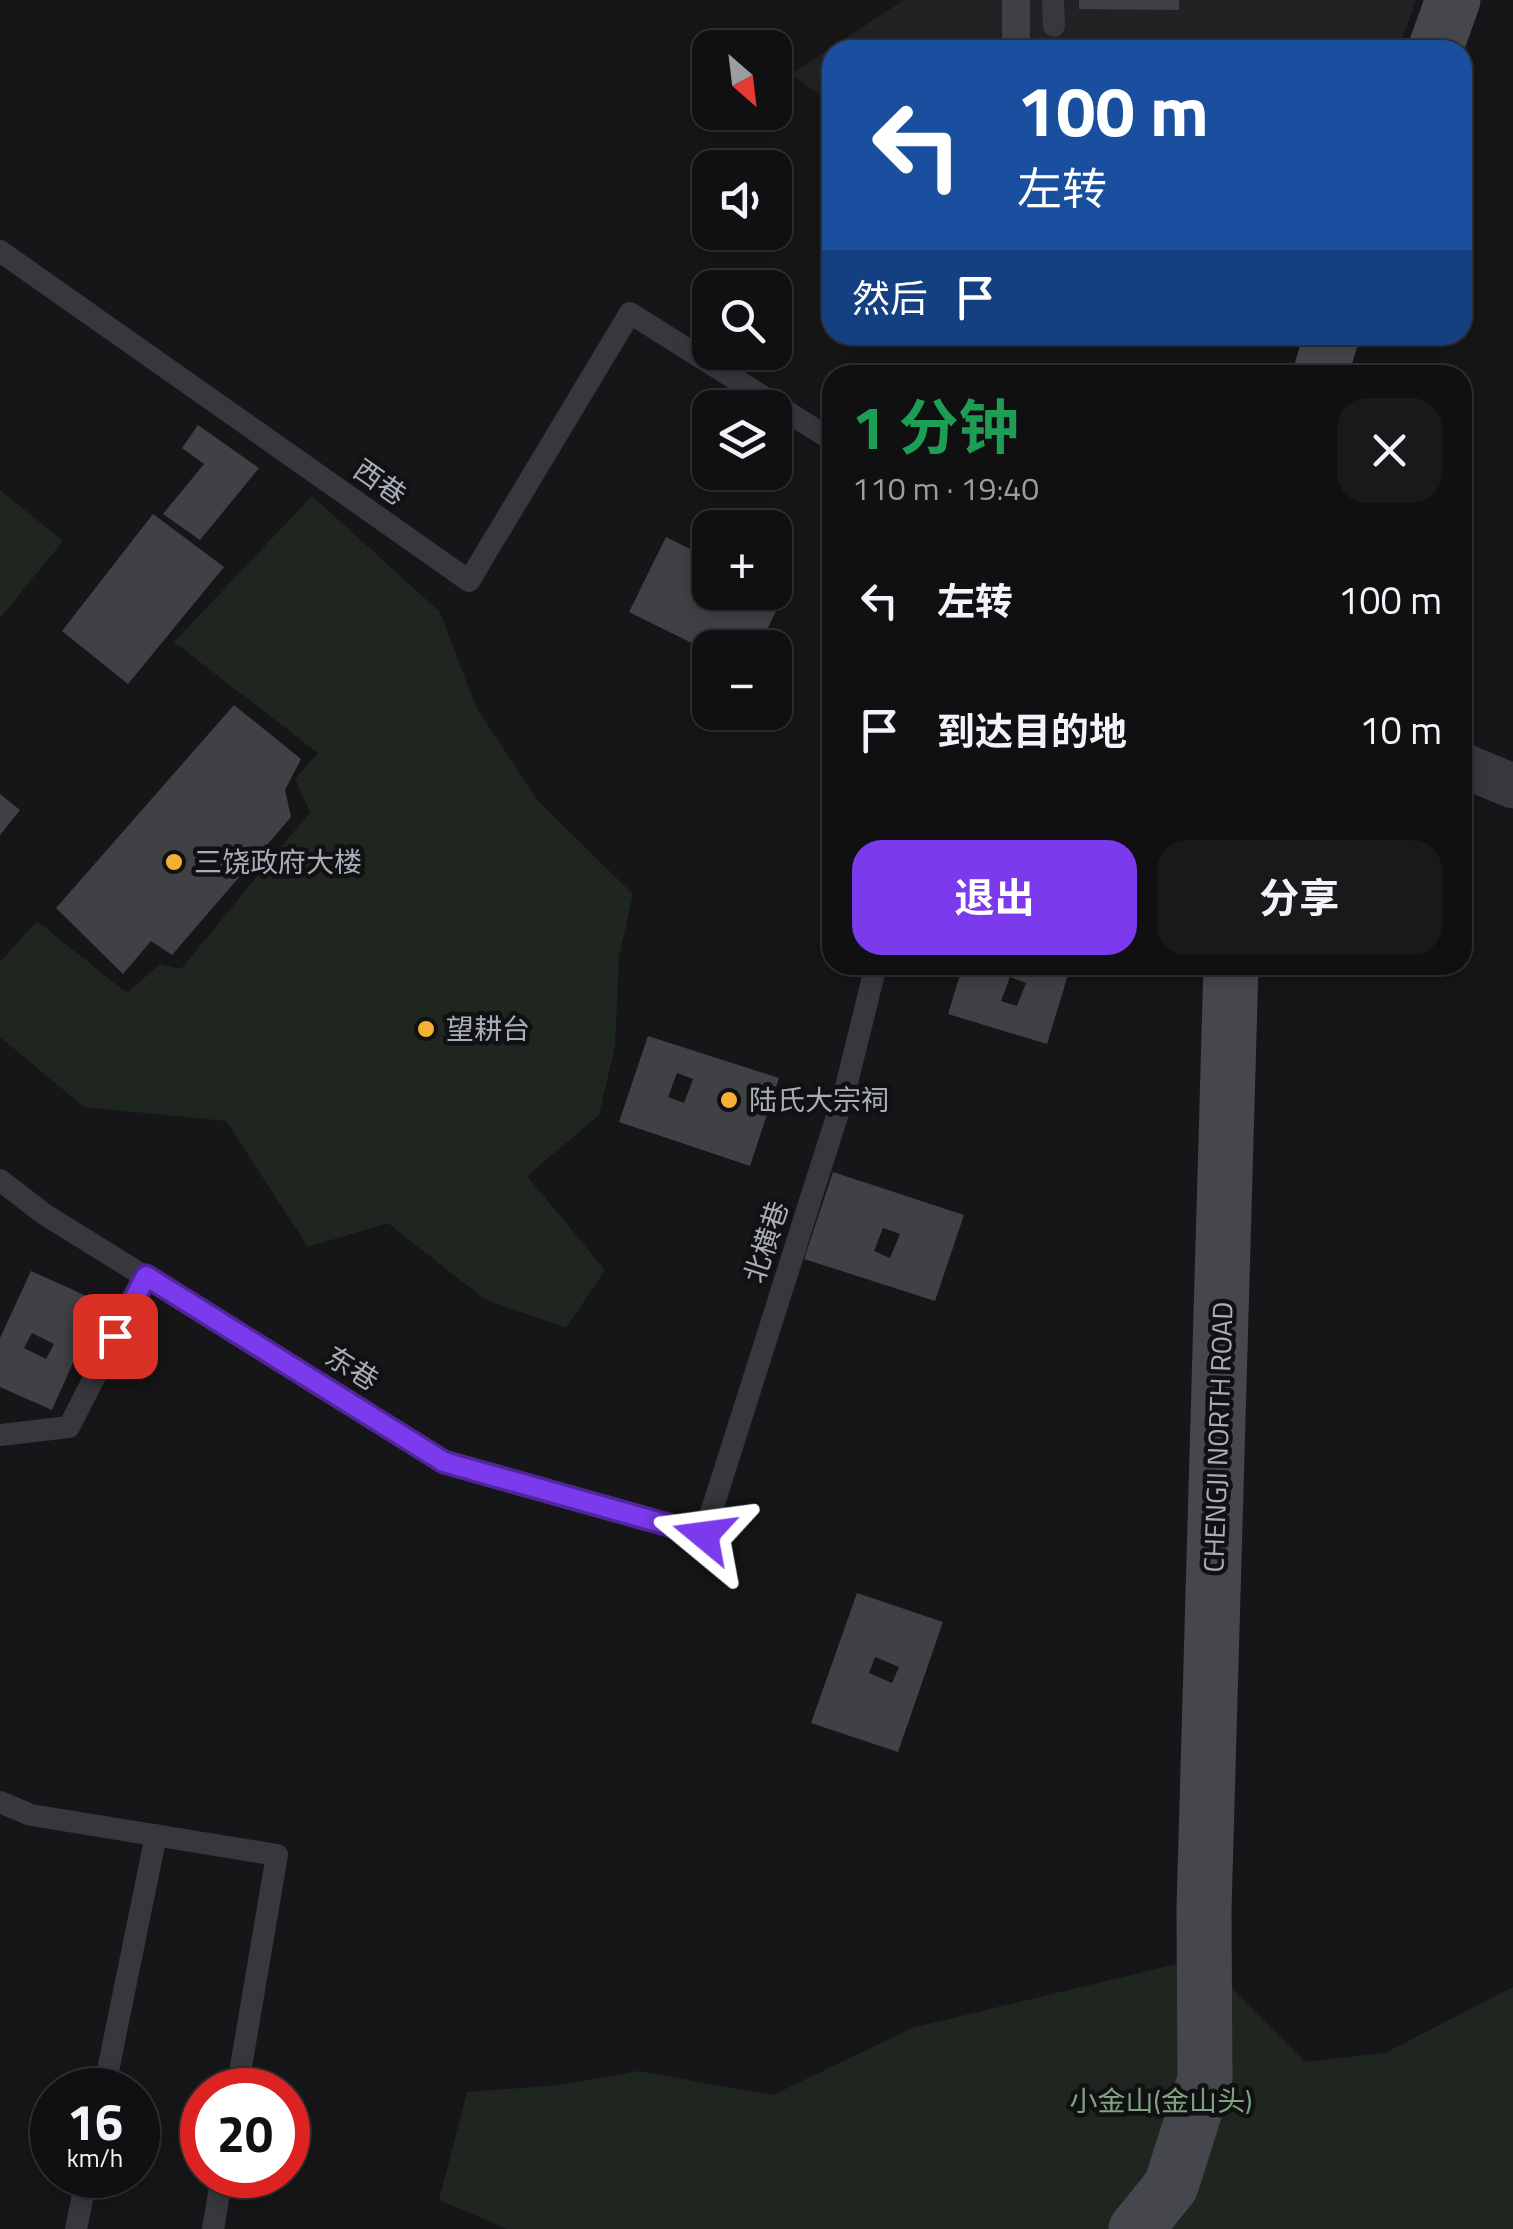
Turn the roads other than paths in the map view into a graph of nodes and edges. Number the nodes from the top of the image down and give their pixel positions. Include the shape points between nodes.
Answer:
1 (1054, 0) edge
2 (1453, 0) edge
3 (1054, 26) dead end
4 (1438, 40) edge
5 (0, 251) edge
6 (822, 434) edge
7 (1472, 769) edge
8 (1513, 786) edge
9 (874, 975) edge
10 (1232, 975) edge
11 (0, 1180) edge
12 (146, 1276) junction
13 (0, 1435) edge
14 (704, 1535) joint
15 (0, 1802) edge
16 (156, 1835) junction
17 (108, 2068) edge
18 (241, 2068) edge
19 (82, 2198) edge
20 (218, 2198) edge
21 (76, 2229) edge
22 (213, 2229) edge
23 (1136, 2229) edge

1 - 3 lane
2 - 4 street
5 - 6 lane, 西巷 via 469,581 630,313
7 - 8 street
9 - 14 lane, 北横巷 via 846,1091
10 - 23 street, CHENGJI NORTH ROAD via 1204,1909 1205,2079 1171,2186
11 - 12 lane, 东巷
12 - 13 lane via 68,1427
12 - 14 lane, 东巷 via 444,1462
15 - 16 lane via 31,1815
16 - 17 lane
16 - 18 lane via 277,1855
19 - 21 lane
20 - 22 lane

